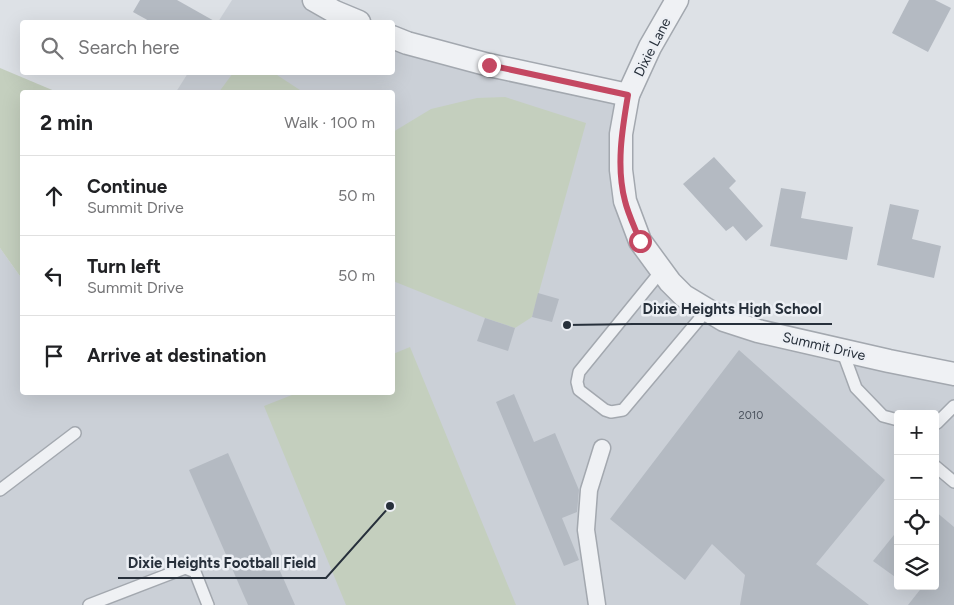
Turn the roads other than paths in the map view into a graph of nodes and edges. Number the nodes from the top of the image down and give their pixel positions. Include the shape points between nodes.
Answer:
1 (314, 0) edge
2 (677, 0) edge
3 (354, 20) edge
4 (395, 38) edge
5 (628, 95) junction
6 (662, 270) junction
7 (707, 310) junction
8 (842, 350) junction
9 (954, 374) edge
10 (954, 406) edge
11 (894, 419) edge
12 (939, 421) edge
13 (75, 433) dead end
14 (602, 448) dead end
15 (939, 469) edge
16 (954, 482) edge
17 (0, 490) edge
18 (89, 605) edge
19 (208, 605) edge
20 (597, 605) edge

1 - 3 street
2 - 5 street, Dixie Lane
4 - 5 street via 489,65
5 - 6 street, Summit Drive via 622,134 621,170 625,201 640,241
6 - 7 street, Summit Drive via 684,296
6 - 7 lane via 579,372 579,390 605,410 623,410
7 - 8 street, Summit Drive via 724,320 758,331
8 - 9 street, Summit Drive
8 - 11 lane via 856,388 883,416
10 - 12 lane
13 - 17 lane
14 - 20 street via 589,490 586,530
15 - 16 lane
18 - 19 lane via 185,568 195,572

